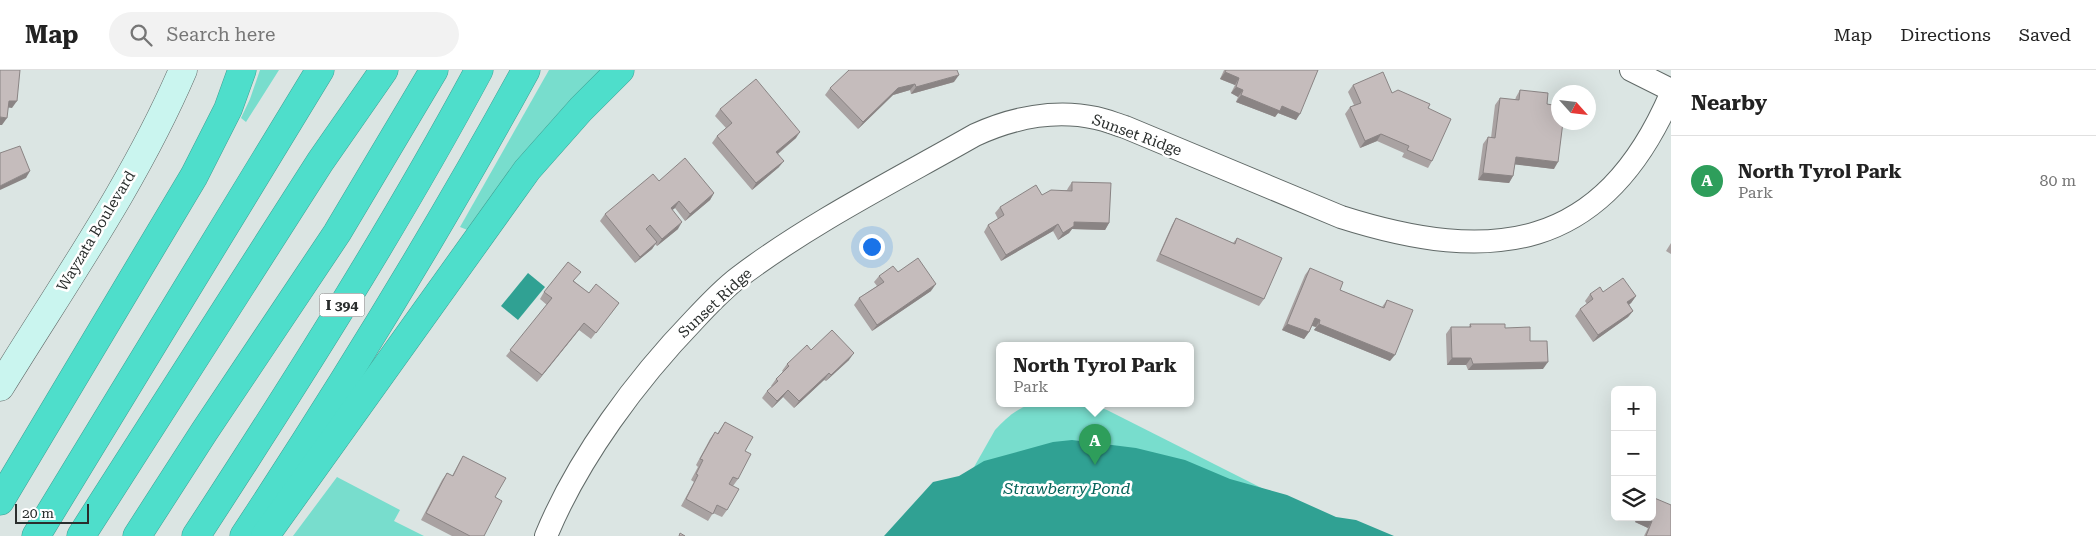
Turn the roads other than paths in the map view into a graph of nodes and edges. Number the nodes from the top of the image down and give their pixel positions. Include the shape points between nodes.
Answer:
1 (183, 70) edge
2 (242, 70) edge
3 (297, 70) edge
4 (320, 70) edge
5 (359, 70) edge
6 (384, 70) edge
7 (412, 70) edge
8 (434, 70) edge
9 (480, 70) edge
10 (526, 70) edge
11 (620, 70) edge
12 (1632, 70) edge
13 (1671, 92) edge
14 (320, 162) junction
15 (153, 344) junction
16 (0, 387) edge
17 (204, 432) junction
18 (0, 501) edge
19 (36, 536) edge
20 (81, 536) edge
21 (137, 536) edge
22 (196, 536) edge
23 (244, 536) edge
24 (265, 536) edge
25 (546, 536) edge

1 - 16 street, Wayzata Boulevard via 161,119 126,182
2 - 18 highway via 228,109 194,176
3 - 15 highway
4 - 15 highway
5 - 14 highway
6 - 14 highway
7 - 17 highway via 272,308
8 - 17 highway via 337,233
9 - 22 highway, I 394 via 340,309
10 - 23 highway via 433,234
11 - 24 highway via 528,170
12 - 13 street
13 - 25 street, Sunset Ridge via 1640,154 1599,200 1538,232 1491,242 1430,239 1368,226 1097,118 1051,115 999,124 819,224 737,278 652,367 590,452
14 - 20 highway
15 - 19 highway
17 - 21 highway

